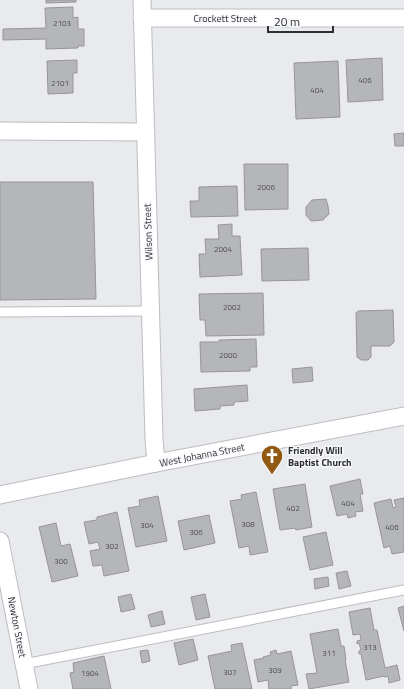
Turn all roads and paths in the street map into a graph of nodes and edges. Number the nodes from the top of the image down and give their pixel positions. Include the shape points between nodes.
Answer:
1 (142, 0) edge
2 (142, 18) junction
3 (404, 18) edge
4 (0, 131) edge
5 (146, 132) junction
6 (150, 311) junction
7 (0, 312) edge
8 (404, 416) edge
9 (156, 463) junction
10 (0, 494) edge
11 (0, 541) edge
12 (404, 590) edge
13 (24, 664) junction
14 (29, 689) edge

1 - 2 street, Wilson Street
2 - 3 street, Crockett Street
2 - 5 street, Wilson Street
4 - 5 street
5 - 6 street, Wilson Street
6 - 7 lane
6 - 9 street, Wilson Street
8 - 9 street, West Johanna Street
9 - 10 street, West Johanna Street
11 - 13 street, Newton Street
12 - 13 lane
13 - 14 street, Newton Street

